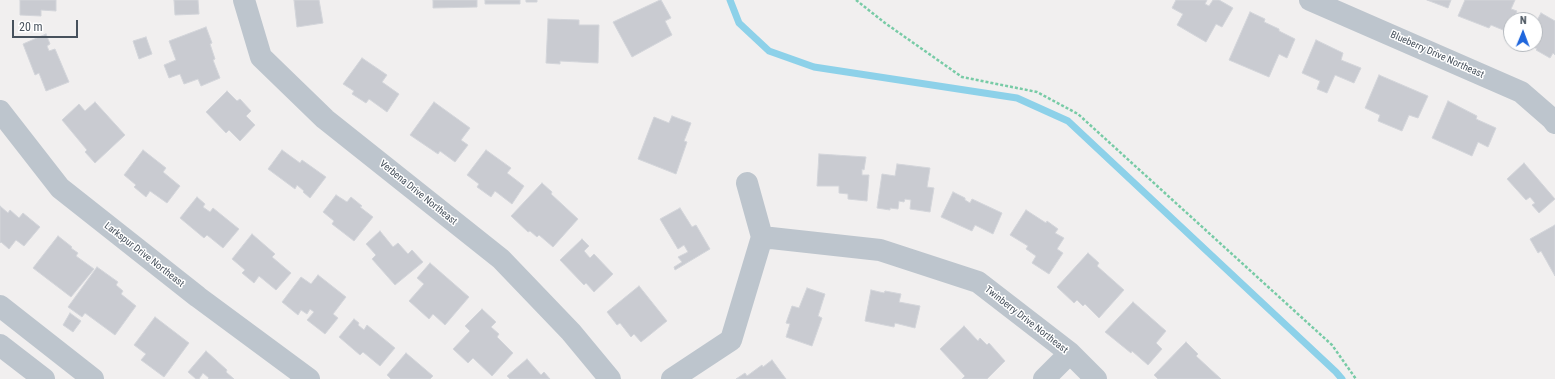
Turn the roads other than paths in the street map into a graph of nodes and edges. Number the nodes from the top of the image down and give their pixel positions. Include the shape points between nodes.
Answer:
1 (244, 0) edge
2 (1310, 0) edge
3 (0, 111) edge
4 (1555, 123) edge
5 (747, 183) dead end
6 (762, 237) junction
7 (0, 306) edge
8 (0, 345) edge
9 (1070, 353) junction
10 (44, 379) edge
11 (93, 379) edge
12 (309, 379) edge
13 (610, 379) edge
14 (672, 379) edge
15 (1044, 379) edge
16 (1096, 379) edge

1 - 13 street, Verbena Drive Northeast via 261,57 325,119 501,259 571,332
2 - 4 street, Blueberry Drive Northeast via 1521,92
3 - 12 street, Larkspur Drive Northeast via 60,188 198,298
5 - 6 street
6 - 9 street, Twinberry Drive Northeast via 880,250 978,282
6 - 14 street via 731,340
7 - 11 street
8 - 10 street
9 - 15 street
9 - 16 street, Twinberry Drive Northeast

